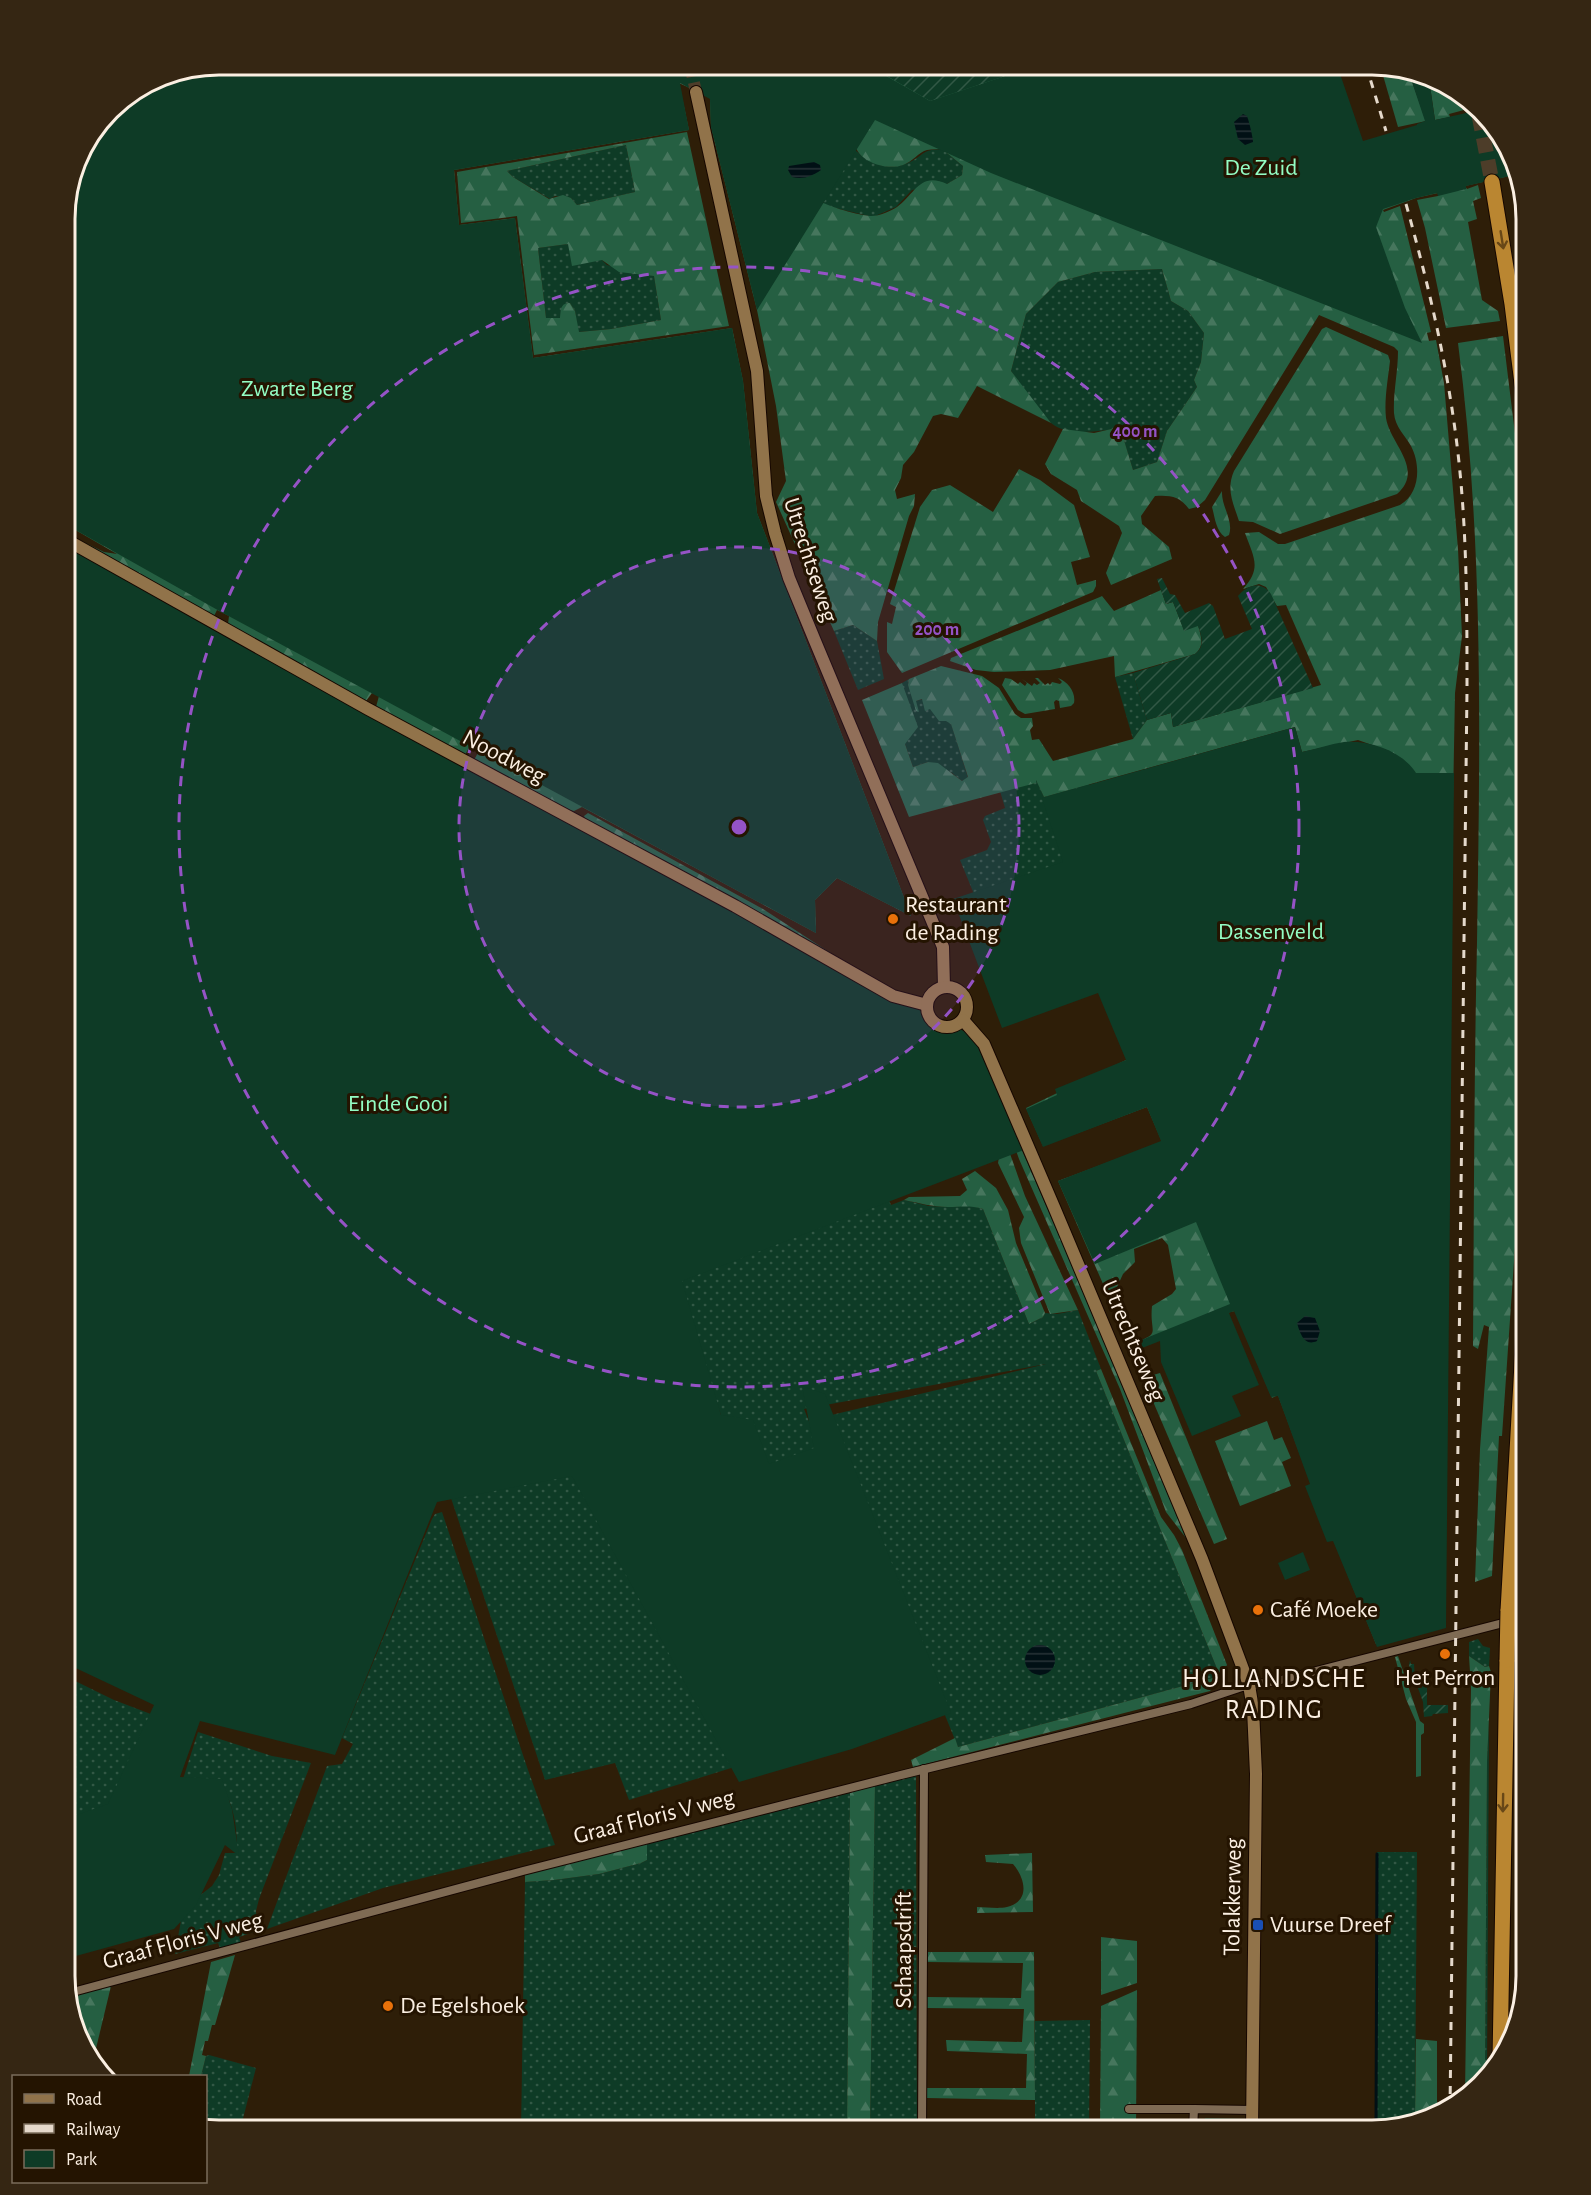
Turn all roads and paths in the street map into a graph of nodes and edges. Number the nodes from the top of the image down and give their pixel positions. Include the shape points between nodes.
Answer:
1 (696, 92) tunnel mouth
2 (1492, 183) tunnel mouth
3 (1516, 333) edge
4 (75, 545) edge
5 (944, 987) junction
6 (927, 1005) junction
7 (963, 1020) junction
8 (1516, 1474) edge
9 (1516, 1620) edge
10 (1249, 1685) junction
11 (924, 1769) junction
12 (76, 1991) edge
13 (1500, 2041) edge
14 (1129, 2109) dead end
15 (1194, 2109) junction
16 (1252, 2110) junction
17 (922, 2120) edge
18 (1193, 2120) edge
19 (1252, 2120) edge

1 - 5 main road, Utrechtseweg via 757,371 766,496 775,533 789,578 943,947
2 -> 3 highway
4 - 6 main road, Noodweg via 893,996
5 - 6 main road via 932,993
5 - 7 main road via 952,987 965,997 968,1005
6 - 7 main road via 929,1017 939,1026 952,1027
7 - 10 main road, Utrechtseweg via 984,1044 1202,1559
8 -> 13 highway, bridge via 1507,1660
9 - 10 street, Graaf Floris V weg
10 - 11 street, Graaf Floris V weg via 1191,1704
10 - 16 main road, Tolakkerweg via 1256,1774
11 - 12 street, Graaf Floris V weg via 534,1868
11 - 17 street, Schaapsdrift
14 - 15 street
15 - 16 street
15 - 18 street
16 - 19 main road, Tolakkerweg

